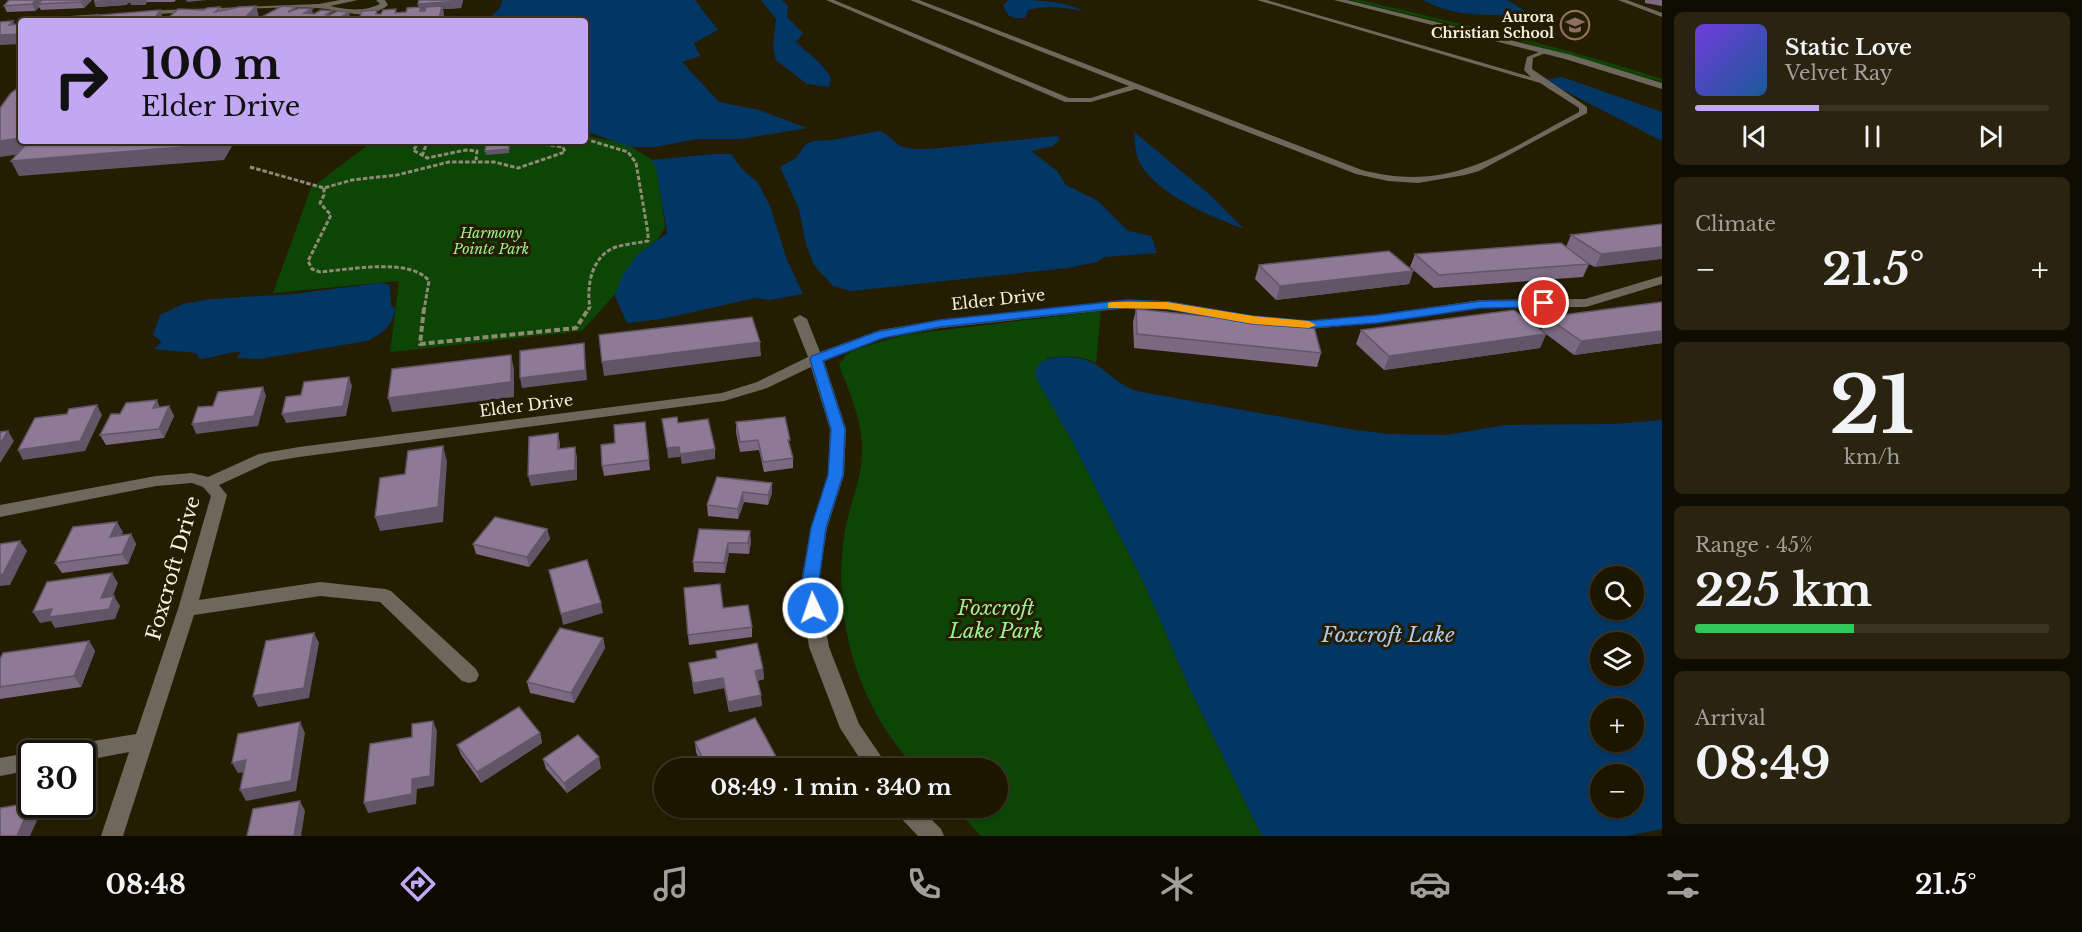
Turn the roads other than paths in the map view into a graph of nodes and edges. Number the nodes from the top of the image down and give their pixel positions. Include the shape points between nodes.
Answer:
1 (354, 0) edge
2 (380, 0) edge
3 (829, 0) edge
4 (913, 0) edge
5 (1260, 0) edge
6 (1338, 0) edge
7 (1370, 0) edge
8 (1622, 0) edge
9 (319, 6) junction
10 (132, 14) edge
11 (110, 15) edge
12 (1662, 15) edge
13 (69, 18) edge
14 (1546, 51) junction
15 (1662, 76) edge
16 (1544, 83) junction
17 (1137, 86) junction
18 (1662, 86) edge
19 (1662, 280) edge
20 (800, 319) dead end
21 (816, 359) junction
22 (209, 483) junction
23 (0, 511) edge
24 (187, 609) junction
25 (469, 675) dead end
26 (143, 741) junction
27 (96, 749) edge
28 (871, 758) edge
29 (18, 764) edge
30 (0, 767) edge
31 (913, 818) edge
32 (112, 836) edge
33 (933, 836) edge

1 - 9 street
2 - 9 street via 384,5 363,12
3 - 17 lane via 1068,99 1091,100
4 - 17 lane
5 - 16 lane
6 - 14 street
7 - 15 street via 1538,40
8 - 12 lane
9 - 10 street
11 - 13 street
14 - 16 lane via 1530,57 1528,62 1528,70
14 - 18 street
16 - 17 lane via 1575,100 1583,107 1583,113 1476,169 1407,181 1373,177
19 - 21 street, Elder Drive via 1586,303 1481,304 1309,325 1167,305 1127,304 880,334
20 - 21 street
21 - 22 street, Elder Drive via 762,385 724,397 288,454 265,458
21 - 28 street via 838,429 836,475 819,528 809,588 819,648 850,728
22 - 23 street, Foxcroft Drive via 192,478 156,481
22 - 24 street, Foxcroft Drive via 219,495
24 - 25 street via 320,589 385,596
24 - 26 street, Foxcroft Drive
26 - 27 street
26 - 32 street, Foxcroft Drive
29 - 30 street
31 - 33 street

